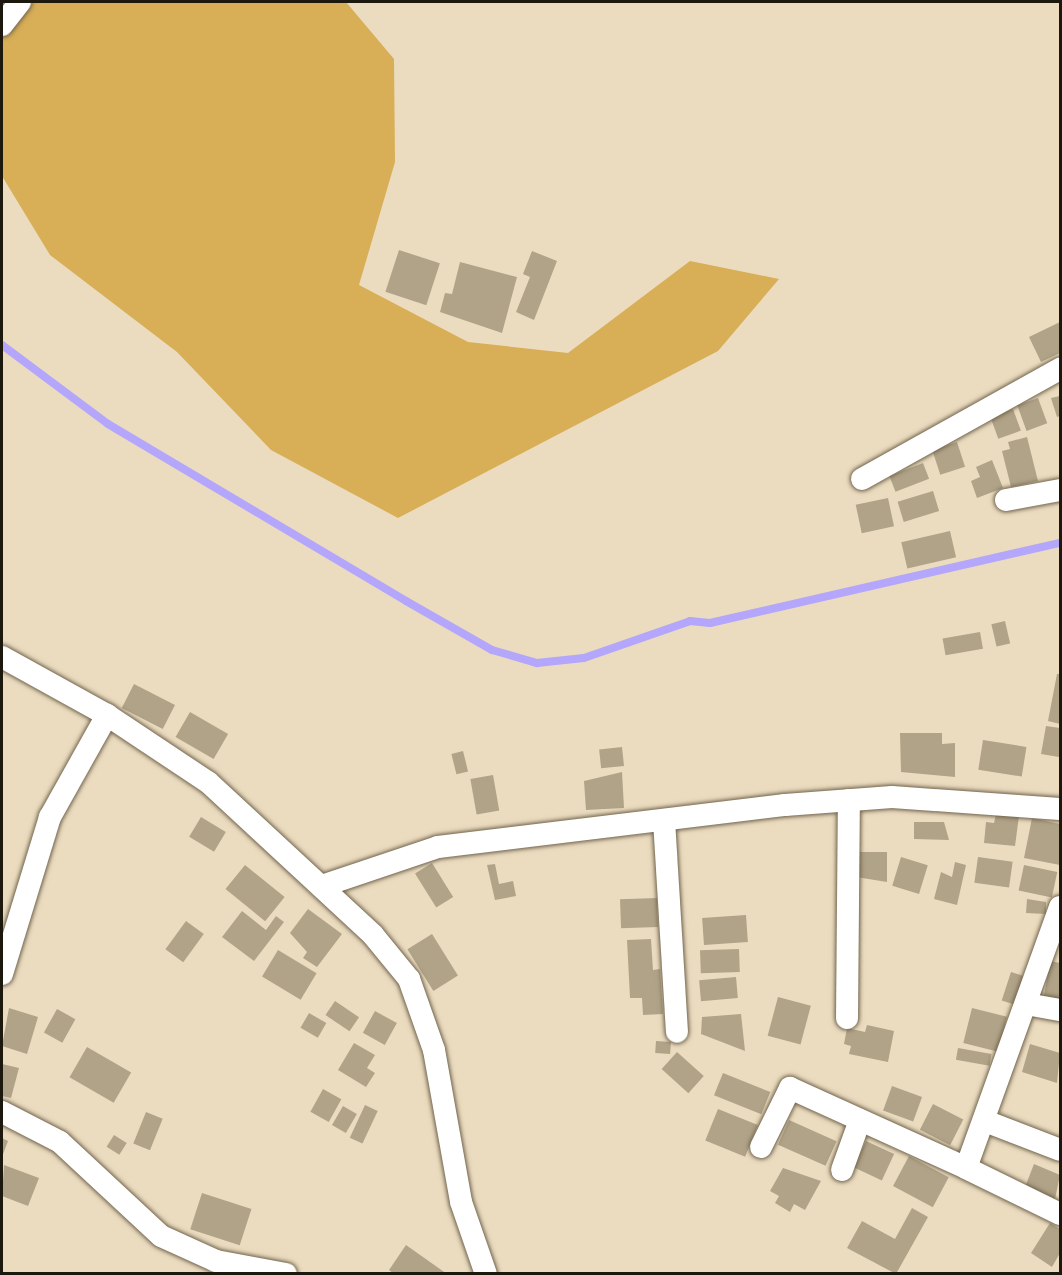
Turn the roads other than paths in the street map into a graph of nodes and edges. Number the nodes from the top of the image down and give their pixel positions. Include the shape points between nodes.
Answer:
1 (20, 2) edge
2 (2, 25) edge
3 (1060, 369) edge
4 (862, 479) dead end
5 (1060, 490) edge
6 (1006, 500) dead end
7 (2, 657) edge
8 (106, 716) junction
9 (849, 800) junction
10 (1060, 810) edge
11 (664, 820) junction
12 (322, 886) junction
13 (1060, 907) edge
14 (2, 974) edge
15 (1026, 1004) junction
16 (1060, 1010) edge
17 (847, 1018) dead end
18 (677, 1032) dead end
19 (2, 1112) edge
20 (860, 1120) junction
21 (985, 1121) junction
22 (761, 1147) dead end
23 (1060, 1150) edge
24 (966, 1168) junction
25 (842, 1170) dead end
26 (1060, 1214) edge
27 (286, 1274) edge
28 (486, 1274) edge

1 - 2 street
3 - 4 street
5 - 6 street
7 - 8 street
8 - 12 street via 208,782
8 - 14 street via 50,817
9 - 10 street via 903,798
9 - 11 street
9 - 17 street
11 - 12 street via 438,847
11 - 18 street
12 - 28 street via 410,979 434,1050 461,1202
13 - 15 street
15 - 16 street
15 - 21 street
19 - 27 street via 60,1142 161,1236 216,1261
20 - 22 street via 790,1088
20 - 24 street
20 - 25 street
21 - 23 street
21 - 24 street
24 - 26 street

